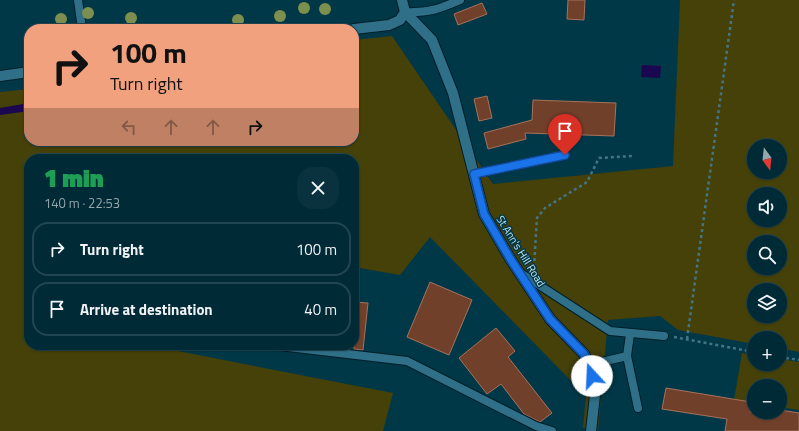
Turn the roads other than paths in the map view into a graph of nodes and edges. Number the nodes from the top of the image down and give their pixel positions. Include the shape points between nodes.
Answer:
1 (78, 0) edge
2 (402, 0) edge
3 (460, 0) edge
4 (406, 12) junction
5 (81, 24) edge
6 (359, 28) edge
7 (24, 73) edge
8 (0, 76) edge
9 (565, 155) dead end
10 (474, 174) junction
11 (518, 271) junction
12 (630, 334) junction
13 (664, 336) road end
14 (314, 350) edge
15 (628, 356) junction
16 (589, 365) junction
17 (638, 408) dead end
18 (552, 431) edge
19 (591, 431) edge

1 - 5 lane
2 - 4 street
3 - 4 lane via 436,10
4 - 6 street via 400,20 389,25
4 - 10 street, St Ann's Hill Road via 432,40 454,93
7 - 8 street
9 - 10 lane
10 - 11 street, St Ann's Hill Road via 484,214
11 - 12 lane via 610,331
11 - 16 street, St Ann's Hill Road via 550,319 584,354
12 - 13 lane
12 - 15 lane
14 - 18 lane via 407,361 536,426
15 - 16 lane
15 - 17 lane
16 - 19 street, St Ann's Hill Road via 594,395

